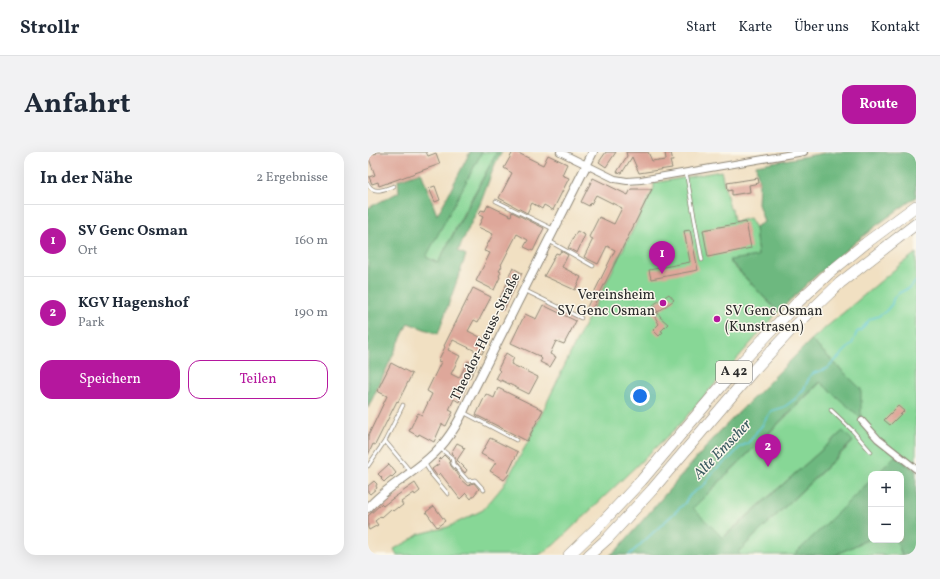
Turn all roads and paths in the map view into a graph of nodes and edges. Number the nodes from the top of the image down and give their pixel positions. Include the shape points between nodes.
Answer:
1 (560, 152) edge
2 (593, 152) edge
3 (804, 152) edge
4 (586, 165) junction
5 (686, 172) junction
6 (368, 184) edge
7 (394, 186) dead end
8 (496, 201) dead end
9 (916, 206) edge
10 (916, 224) edge
11 (916, 228) edge
12 (554, 229) junction
13 (903, 234) junction
14 (549, 241) junction
15 (702, 260) dead end
16 (594, 266) dead end
17 (524, 290) junction
18 (581, 318) dead end
19 (403, 405) dead end
20 (831, 410) dead end
21 (463, 412) junction
22 (862, 422) dead end
23 (516, 440) dead end
24 (385, 441) junction
25 (440, 447) junction
26 (871, 452) dead end
27 (424, 463) junction
28 (368, 466) edge
29 (916, 469) edge
30 (411, 473) junction
31 (484, 490) dead end
32 (448, 494) dead end
33 (368, 508) edge
34 (569, 555) edge
35 (589, 555) edge

1 - 4 street
2 - 4 street, Theodor-Heuss-Straße
3 - 5 street
4 - 5 street via 615,179 627,181
4 - 12 street, Theodor-Heuss-Straße
5 - 15 lane
6 - 7 lane via 374,191
8 - 12 lane
9 - 34 highway, A 42 via 829,273 798,302 740,364 641,481
10 - 13 highway, A 42
11 - 13 highway
12 - 14 street, Theodor-Heuss-Straße
13 - 35 highway, A 42 via 840,283 789,332 652,490
14 - 16 lane
14 - 17 street, Theodor-Heuss-Straße
17 - 18 lane
17 - 21 street, Theodor-Heuss-Straße
19 - 24 lane
20 - 26 lane
21 - 23 lane
21 - 25 street, Theodor-Heuss-Straße via 452,433
22 - 29 street via 878,439
24 - 28 lane
24 - 30 lane
25 - 27 street, Theodor-Heuss-Straße
25 - 31 lane via 452,458 453,464 468,481 475,480
27 - 30 street, Theodor-Heuss-Straße
27 - 32 lane
30 - 33 street, Theodor-Heuss-Straße

